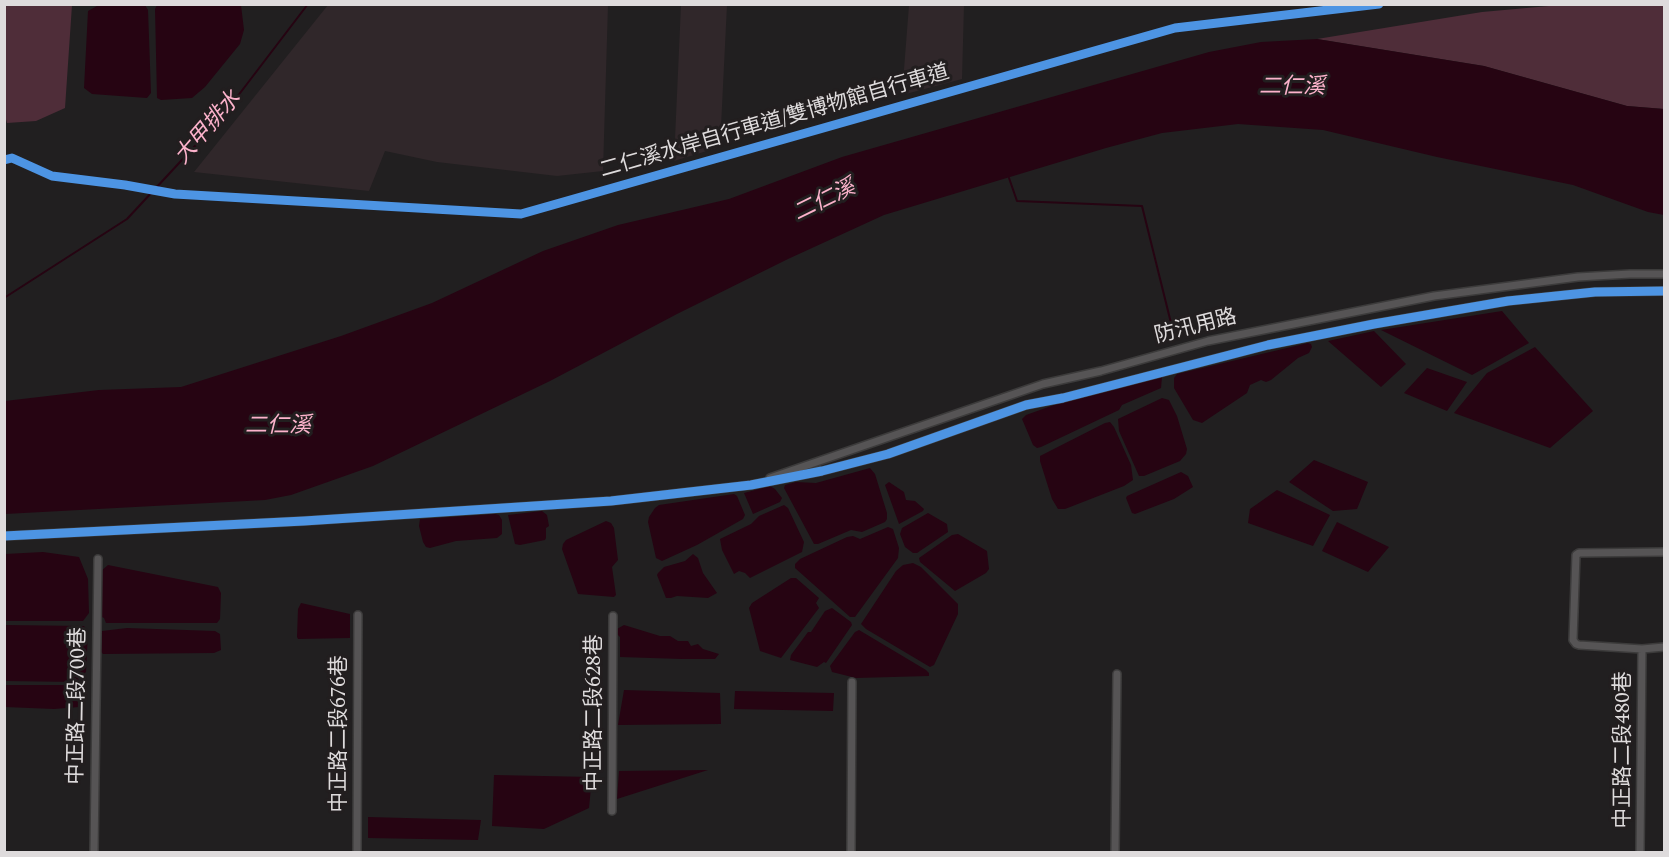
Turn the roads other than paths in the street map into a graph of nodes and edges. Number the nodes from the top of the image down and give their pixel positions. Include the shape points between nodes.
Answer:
1 (1665, 274) edge
2 (1665, 291) edge
3 (751, 485) junction
4 (4, 536) edge
5 (1665, 552) edge
6 (98, 560) dead end
7 (358, 615) dead end
8 (612, 616) dead end
9 (1665, 647) edge
10 (1642, 649) junction
11 (1117, 674) dead end
12 (852, 682) dead end
13 (612, 811) dead end
14 (94, 852) edge
15 (357, 852) edge
16 (850, 852) edge
17 (1115, 852) edge
18 (1640, 852) edge

1 - 3 street, 防汛用路 via 1578,278 1434,296 1208,341 1043,384
2 - 3 street via 1595,292 1508,301 1268,345 1026,405 853,464
3 - 4 street via 611,501
5 - 10 street, 中正路二段480巷 via 1579,553 1575,557 1576,644
6 - 14 street, 中正路二段700巷
7 - 15 street, 中正路二段676巷
8 - 13 street, 中正路二段628巷
9 - 10 street, 中正路二段480巷
10 - 18 street, 中正路二段480巷
11 - 17 street
12 - 16 street

